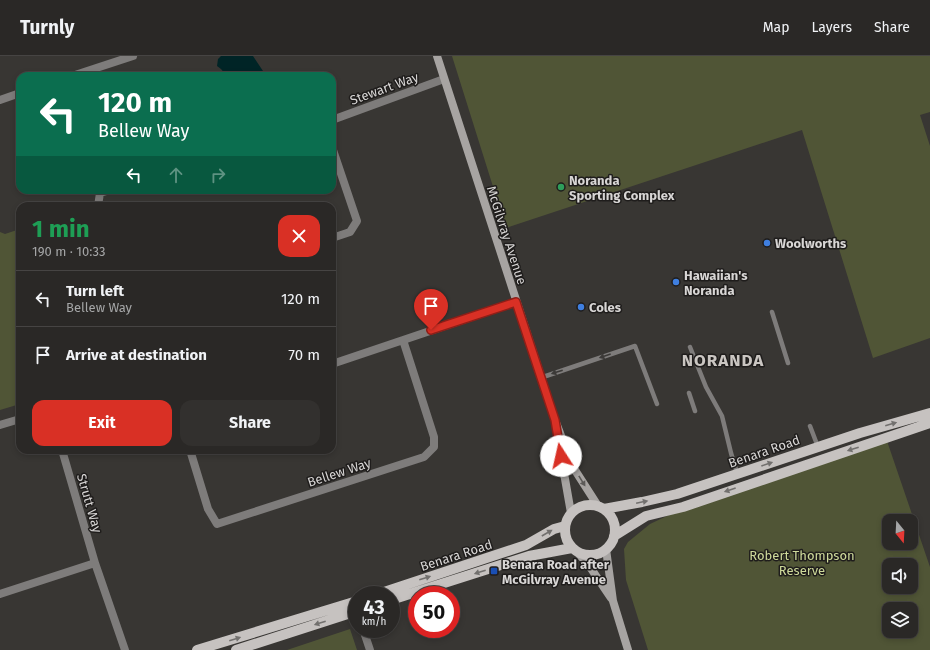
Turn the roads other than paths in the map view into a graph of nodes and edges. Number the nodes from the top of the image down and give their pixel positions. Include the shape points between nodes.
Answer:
1 (133, 56) edge
2 (437, 56) edge
3 (118, 58) edge
4 (82, 72) edge
5 (444, 79) junction
6 (16, 94) edge
7 (0, 100) edge
8 (336, 119) edge
9 (336, 159) edge
10 (336, 237) edge
11 (516, 302) junction
12 (772, 312) dead end
13 (403, 340) junction
14 (690, 347) dead end
15 (336, 363) edge
16 (788, 363) dead end
17 (540, 378) junction
18 (689, 393) dead end
19 (657, 404) dead end
20 (695, 411) dead end
21 (930, 413) edge
22 (16, 420) edge
23 (555, 420) junction
24 (930, 423) edge
25 (0, 425) edge
26 (810, 426) dead end
27 (818, 446) junction
28 (63, 454) edge
29 (191, 454) edge
30 (737, 473) junction
31 (601, 507) junction
32 (571, 513) junction
33 (564, 526) junction
34 (614, 536) junction
35 (606, 549) junction
36 (575, 550) junction
37 (95, 563) junction
38 (400, 587) edge
39 (0, 594) edge
40 (400, 597) edge
41 (613, 601) junction
42 (348, 608) edge
43 (348, 609) edge
44 (366, 638) edge
45 (125, 650) edge
46 (197, 650) edge
47 (236, 650) edge
48 (370, 650) edge
49 (628, 650) edge

1 - 3 street
2 - 5 main road, McGilvray Avenue
3 - 4 street
5 - 8 street, Stewart Way
5 - 11 main road, McGilvray Avenue
6 - 7 street
9 - 10 street via 357,221 350,232
11 - 13 street
11 - 17 main road, McGilvray Avenue
12 - 16 lane
13 - 15 street
13 - 29 street, Bellew Way via 434,437 434,447 424,457 217,524 208,509
14 - 30 lane via 706,387 722,416
19 -> 17 lane via 635,346
17 - 23 main road, McGilvray Avenue
18 - 20 lane
27 -> 21 main road, Benara Road
22 - 25 street
23 -> 31 main road, McGilvray Avenue via 573,467
23 - 32 main road, McGilvray Avenue
24 -> 34 main road, Benara Road via 683,507 646,516
26 - 27 lane
30 -> 27 main road, Benara Road
28 - 37 street, Strutt Way
31 -> 30 main road, Benara Road via 677,494
31 - 32 main road via 583,505
31 - 34 main road via 614,520
32 - 33 main road
33 - 36 main road via 567,542
38 -> 33 main road, Benara Road via 526,545
34 - 35 main road
35 - 36 main road via 592,555 584,555
35 - 41 main road
36 -> 40 main road, Benara Road via 529,556
36 - 41 main road via 588,564
37 - 39 street
37 - 45 street, Strutt Way
41 - 49 main road
46 -> 42 main road
43 -> 47 main road
44 - 48 street

